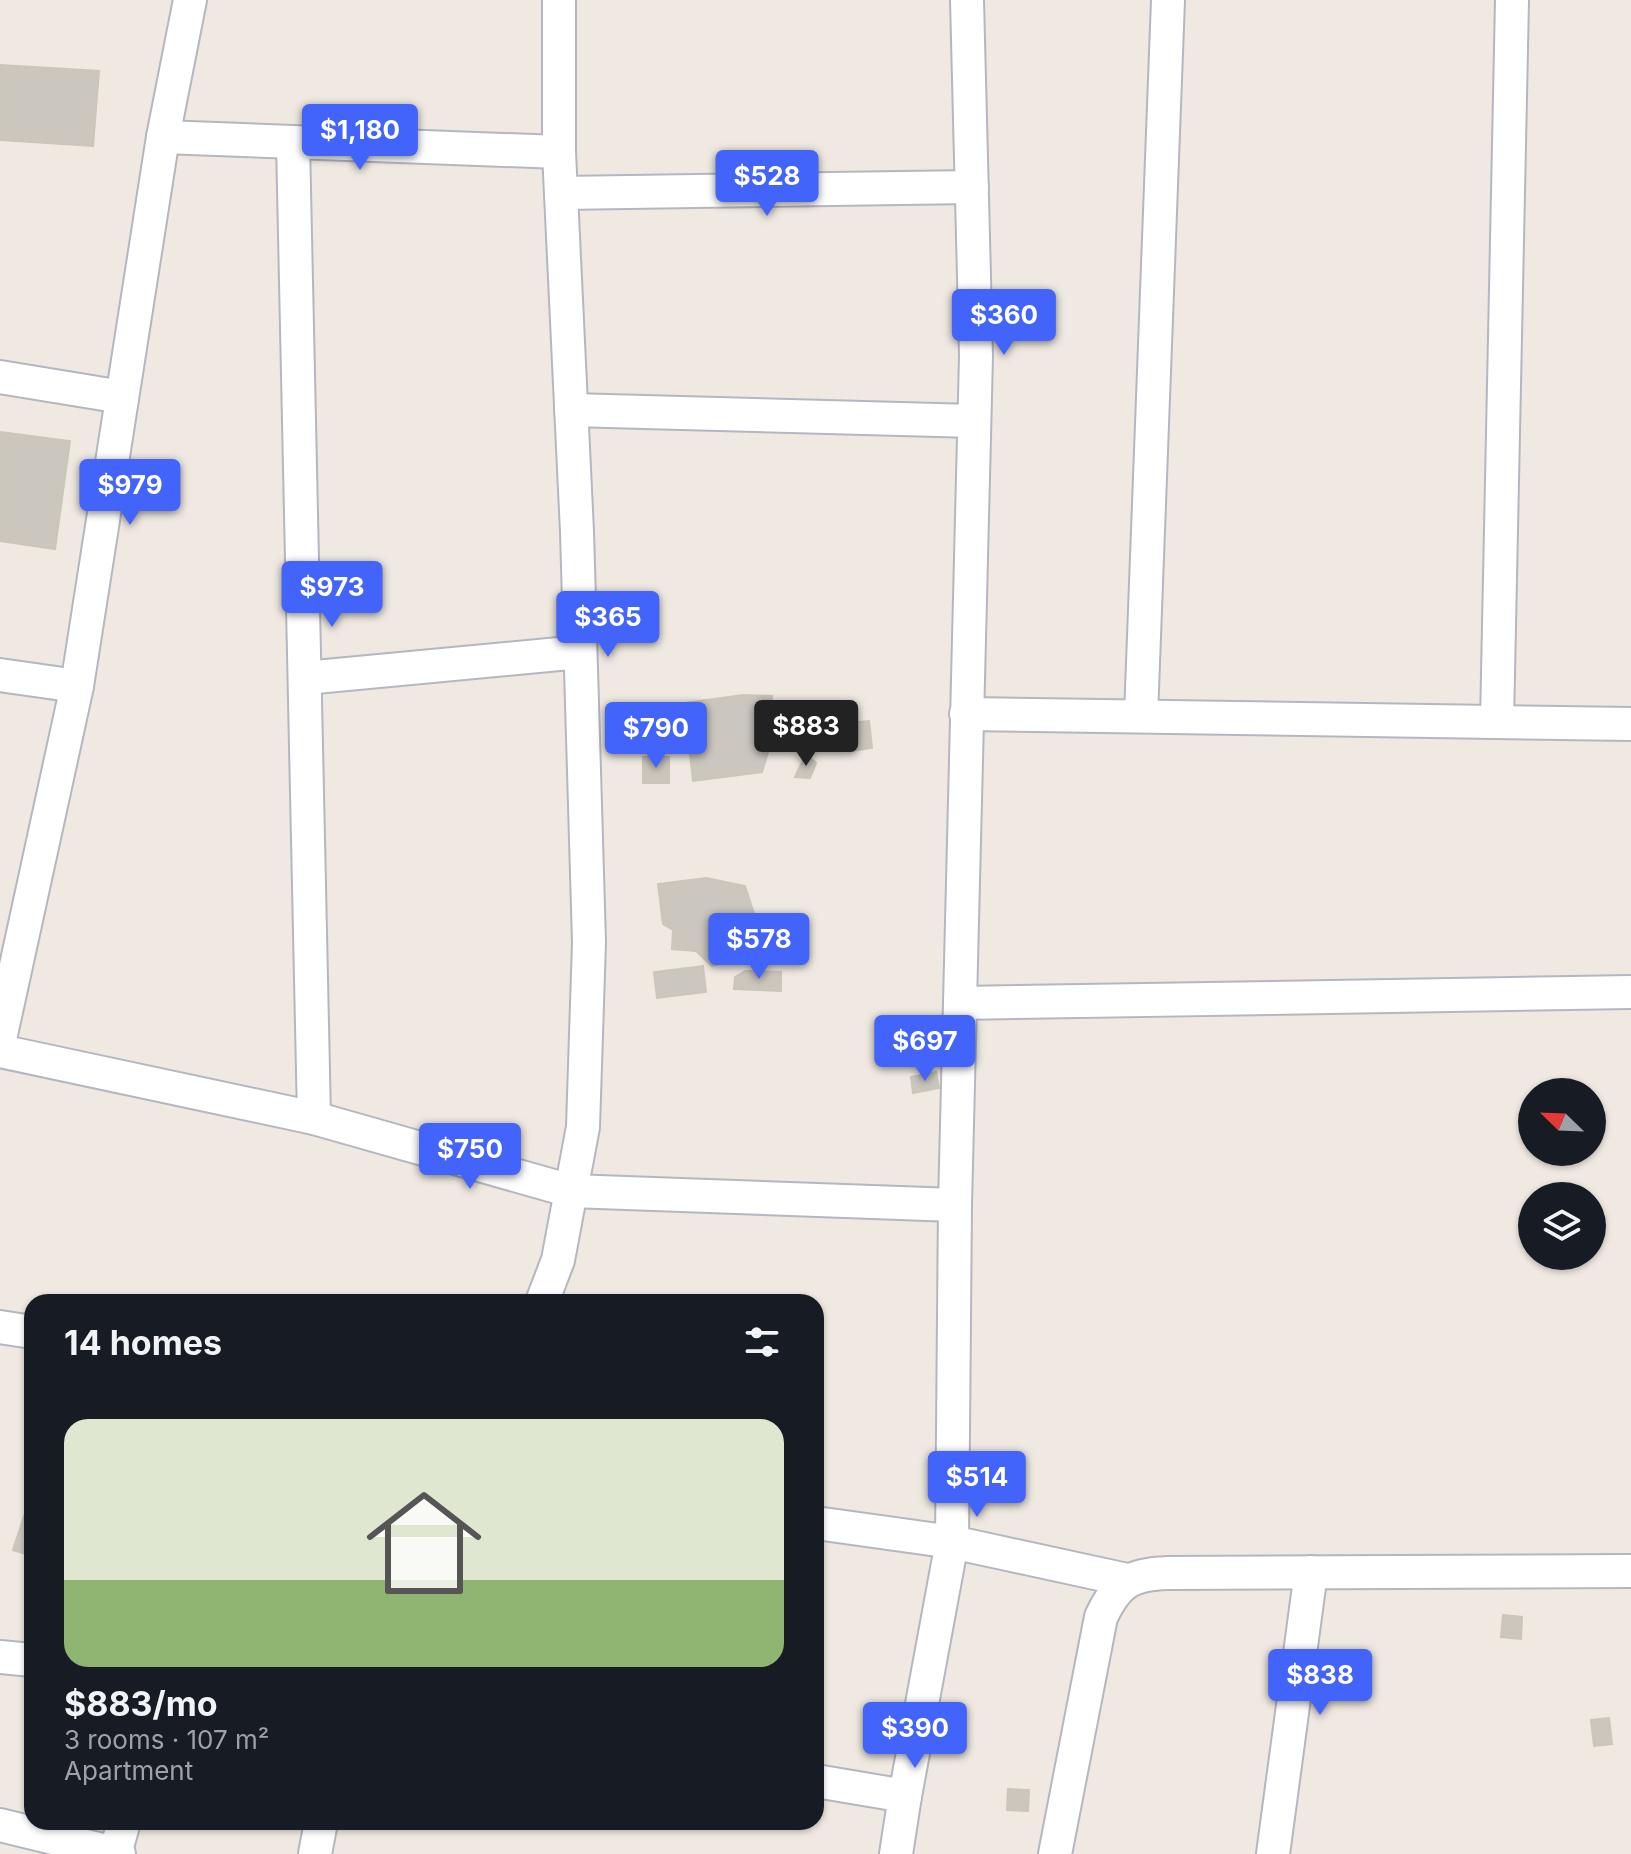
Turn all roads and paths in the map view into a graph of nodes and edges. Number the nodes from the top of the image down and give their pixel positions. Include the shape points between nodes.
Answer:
1 (190, 0) edge
2 (559, 0) edge
3 (967, 0) edge
4 (1168, 0) edge
5 (1512, 0) edge
6 (163, 137) junction
7 (293, 142) junction
8 (559, 152) junction
9 (972, 187) junction
10 (561, 193) junction
11 (0, 377) edge
12 (122, 397) junction
13 (571, 410) junction
14 (974, 421) junction
15 (580, 652) junction
16 (0, 675) edge
17 (305, 678) junction
18 (77, 686) junction
19 (966, 714) junction
20 (1141, 716) junction
21 (1497, 722) junction
22 (1631, 724) edge
23 (1631, 992) edge
24 (960, 1003) junction
25 (0, 1039) edge
26 (0, 1051) edge
27 (314, 1118) junction
28 (571, 1191) junction
29 (955, 1205) junction
30 (545, 1294) edge
31 (0, 1327) edge
32 (24, 1331) edge
33 (824, 1524) edge
34 (952, 1542) junction
35 (1631, 1571) edge
36 (1311, 1572) junction
37 (1127, 1580) junction
38 (0, 1657) edge
39 (24, 1659) edge
40 (824, 1782) edge
41 (905, 1796) junction
42 (0, 1825) edge
43 (122, 1830) edge
44 (320, 1830) edge
45 (116, 1854) edge
46 (315, 1854) edge
47 (896, 1854) edge
48 (1055, 1854) edge
49 (1273, 1854) edge

1 - 6 street
2 - 8 street
3 - 9 street
4 - 20 street
5 - 21 street
6 - 7 street
6 - 12 street
7 - 8 street
7 - 17 street
8 - 10 street
9 - 10 street
9 - 14 street
10 - 13 street
11 - 12 street
12 - 18 street
13 - 14 street
13 - 15 street
14 - 19 street
15 - 17 street
15 - 28 street via 589,942 583,1127
16 - 18 street
17 - 27 street
18 - 25 street
19 - 20 street
19 - 24 street
20 - 21 street
21 - 22 street
23 - 24 street
24 - 29 street
26 - 27 street
27 - 28 street
28 - 29 street
28 - 30 street via 558,1260
29 - 34 street
31 - 32 street
33 - 34 street
34 - 37 street
34 - 41 street
35 - 36 street
36 - 37 street via 1157,1573
36 - 49 street
37 - 48 street via 1110,1597 1101,1617
38 - 39 street
40 - 41 street
41 - 47 street
42 - 45 street
43 - 45 street
44 - 46 street

